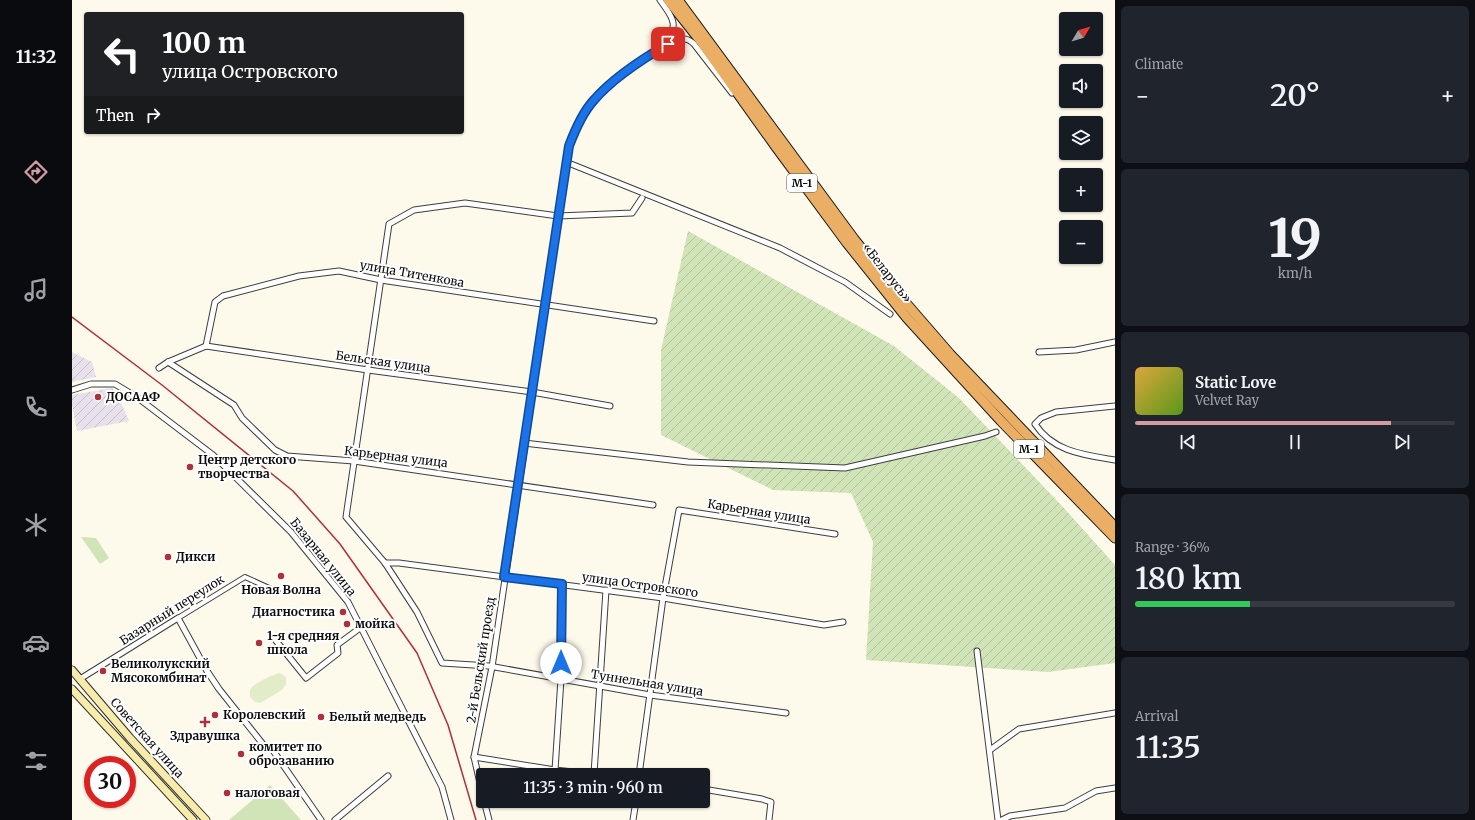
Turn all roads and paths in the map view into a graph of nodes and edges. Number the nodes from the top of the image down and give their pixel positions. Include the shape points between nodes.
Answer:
1 (660, 0) edge
2 (668, 0) edge
3 (678, 0) edge
4 (650, 55) junction
5 (776, 147) junction
6 (566, 162) junction
7 (642, 198) dead end
8 (558, 216) junction
9 (381, 280) junction
10 (545, 305) junction
11 (890, 314) dead end
12 (654, 321) dead end
13 (1115, 342) edge
14 (206, 346) junction
15 (1039, 352) dead end
16 (168, 362) junction
17 (158, 368) dead end
18 (368, 370) junction
19 (72, 390) edge
20 (532, 392) junction
21 (610, 406) dead end
22 (1115, 406) edge
23 (996, 432) dead end
24 (524, 443) junction
25 (1115, 460) edge
26 (354, 461) junction
27 (518, 484) junction
28 (653, 505) dead end
29 (1115, 527) edge
30 (835, 534) dead end
31 (1115, 538) edge
32 (385, 563) junction
33 (504, 577) junction
34 (562, 584) junction
35 (606, 590) junction
36 (278, 592) dead end
37 (663, 598) junction
38 (178, 618) junction
39 (843, 622) dead end
40 (360, 628) junction
41 (273, 637) dead end
42 (977, 651) dead end
43 (492, 667) junction
44 (72, 670) edge
45 (80, 679) junction
46 (561, 679) junction
47 (600, 686) junction
48 (72, 689) edge
49 (650, 695) junction
50 (1115, 713) edge
51 (786, 714) dead end
52 (990, 750) junction
53 (474, 757) junction
54 (477, 768) edge
55 (543, 768) edge
56 (555, 768) edge
57 (594, 768) edge
58 (640, 768) edge
59 (388, 776) dead end
60 (1115, 788) edge
61 (710, 790) edge
62 (486, 808) edge
63 (635, 808) edge
64 (192, 820) edge
65 (206, 820) edge
66 (321, 820) edge
67 (335, 820) edge
68 (450, 820) edge
69 (489, 820) edge
70 (633, 820) edge
71 (769, 820) edge
72 (998, 820) edge
73 (1002, 820) edge

1 - 4 street via 671,14 674,25 672,34
2 - 5 highway, «Беларусь» / М-1 via 700,39
3 - 29 highway, «Беларусь» / М-1 via 854,239 908,306 950,354
4 - 5 street via 677,40 684,38 691,41
4 - 6 street, 2-й Бельский проезд via 593,100 575,130
5 - 31 highway, «Беларусь» / М-1 via 847,243 907,318 1001,421
6 - 8 street, 2-й Бельский проезд
6 - 11 street via 780,248 845,282
7 - 8 street via 632,213
8 - 9 street via 465,203 414,210 389,224
8 - 10 street, 2-й Бельский проезд
9 - 10 street, улица Титенкова
9 - 14 street, улица Титенкова via 339,271 299,276 223,296 215,302
9 - 18 street
10 - 12 street, улица Титенкова
10 - 20 street, 2-й Бельский проезд
13 - 15 street via 1076,350
14 - 16 street
14 - 18 street, Бельская улица
16 - 17 street
16 - 26 street, Карьерная улица via 234,405 242,418 275,450 287,456
18 - 20 street, Бельская улица
18 - 26 street
19 - 40 street, Базарная улица via 91,384 115,384 138,398 213,455 291,532 348,602
20 - 21 street, Бельская улица
20 - 24 street, 2-й Бельский проезд
22 - 25 street via 1056,412 1041,418 1035,424 1041,434 1056,444 1079,454
23 - 24 street via 845,468 688,462
24 - 27 street, 2-й Бельский проезд
26 - 27 street, Карьерная улица
26 - 32 street, Туннельная улица via 346,517
27 - 28 street, Карьерная улица
27 - 33 street, 2-й Бельский проезд
30 - 37 street, Карьерная улица via 679,510
32 - 33 street, улица Островского
32 - 43 street, Туннельная улица via 417,612 442,663
33 - 34 street, улица Островского
33 - 43 street, 2-й Бельский проезд
34 - 35 street, улица Островского
34 - 46 street
35 - 37 street, улица Островского
35 - 47 street
36 - 38 street, Базарный переулок via 245,577
37 - 39 street, улица Островского via 824,625
37 - 49 street
38 - 45 street, Базарный переулок
38 - 66 street via 219,689 266,748 272,750
40 - 41 street via 337,645 338,653 306,678
40 - 68 street, Базарная улица via 442,787
42 - 52 street
43 - 46 street, Туннельная улица
43 - 53 street, 2-й Бельский проезд
44 - 45 main road, Советская улица
45 - 65 main road, Советская улица via 130,738
46 - 47 street, Туннельная улица
46 - 56 street
47 - 49 street, Туннельная улица
47 - 57 street
48 - 64 main road, Советская улица
49 - 51 street, Туннельная улица
49 - 58 street
50 - 52 street via 1019,729
52 - 72 street
53 - 54 street
53 - 55 street
59 - 67 street
60 - 73 street via 1096,791 1065,808 1010,816
61 - 71 street via 771,802
62 - 69 street
63 - 70 street

